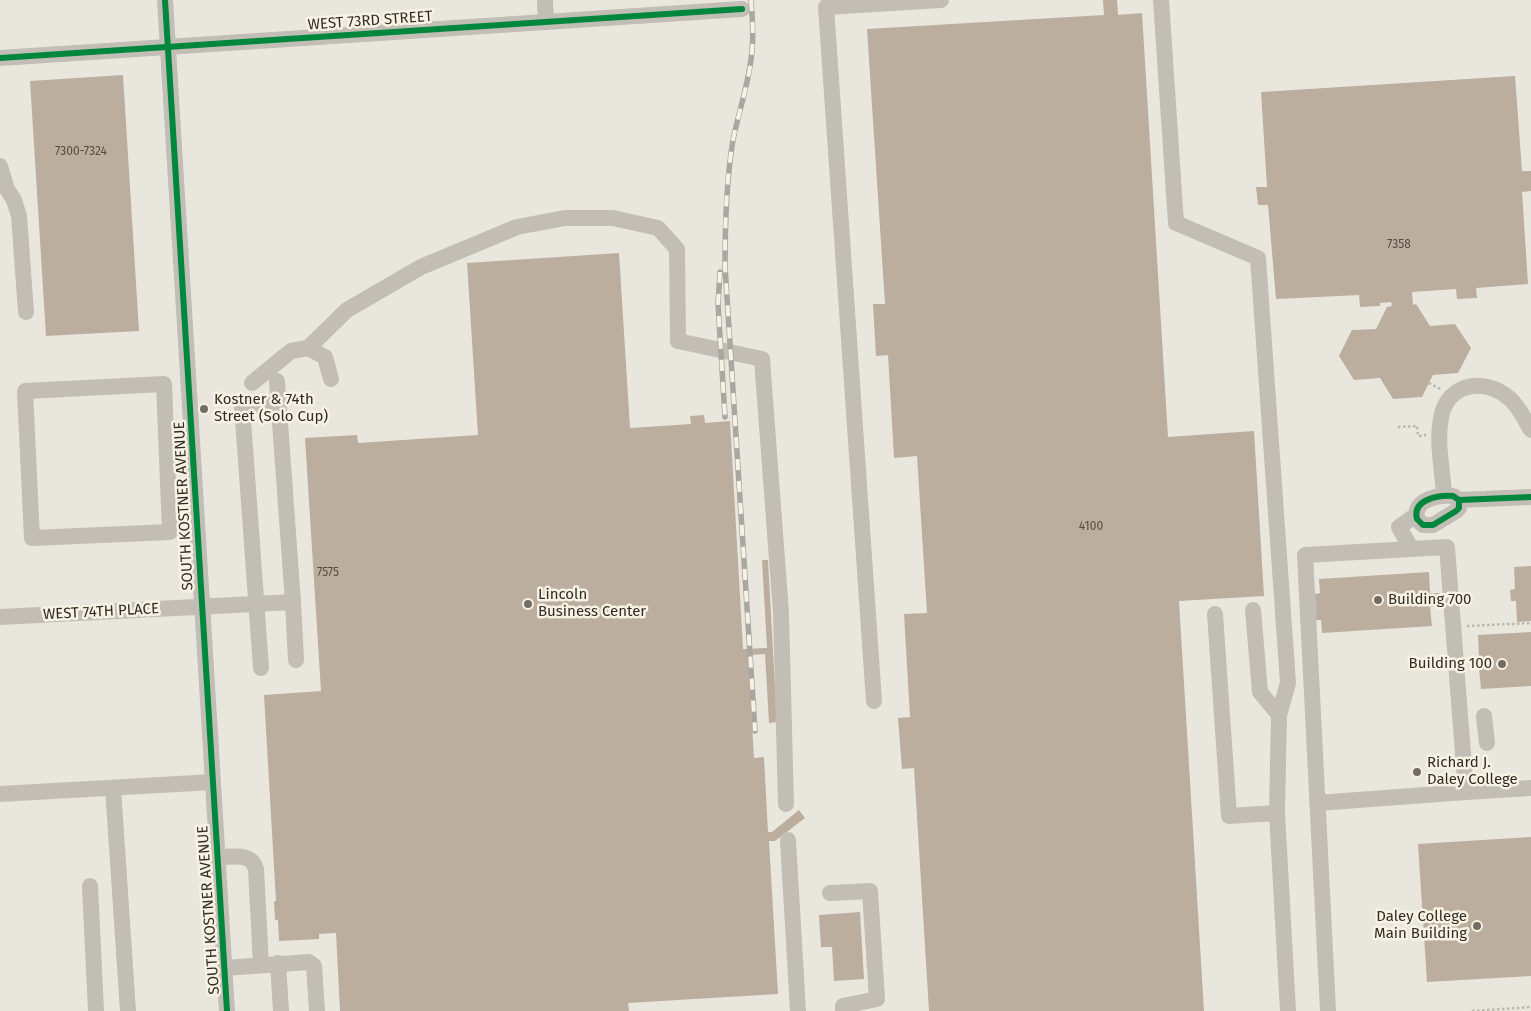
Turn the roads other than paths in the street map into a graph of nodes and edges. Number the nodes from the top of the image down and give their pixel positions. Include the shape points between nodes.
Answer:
1 (164, 0) edge
2 (545, 0) edge
3 (941, 0) edge
4 (1161, 0) edge
5 (678, 7) edge
6 (742, 9) dead end
7 (546, 22) junction
8 (168, 47) junction
9 (0, 58) edge
10 (0, 166) edge
11 (26, 312) dead end
12 (308, 348) junction
13 (331, 378) dead end
14 (277, 382) dead end
15 (252, 383) dead end
16 (279, 404) junction
17 (1531, 430) edge
18 (195, 482) junction
19 (168, 483) junction
20 (1531, 497) edge
21 (1451, 498) junction
22 (196, 505) junction
23 (169, 507) junction
24 (1422, 520) junction
25 (1408, 546) junction
26 (293, 602) junction
27 (256, 604) junction
28 (202, 606) junction
29 (1253, 610) dead end
30 (1215, 614) dead end
31 (0, 616) edge
32 (296, 660) dead end
33 (261, 668) dead end
34 (874, 701) dead end
35 (1279, 715) junction
36 (1484, 716) dead end
37 (1487, 743) dead end
38 (213, 782) junction
39 (113, 788) junction
40 (1531, 788) edge
41 (1466, 792) junction
42 (0, 794) edge
43 (1317, 803) junction
44 (786, 804) dead end
45 (1277, 813) junction
46 (788, 840) dead end
47 (218, 857) junction
48 (90, 886) dead end
49 (830, 893) dead end
50 (270, 964) junction
51 (225, 968) junction
52 (96, 1011) edge
53 (128, 1011) edge
54 (227, 1011) edge
55 (281, 1011) edge
56 (317, 1011) edge
57 (798, 1011) edge
58 (843, 1011) edge
59 (1288, 1011) edge
60 (1328, 1011) edge

1 - 8 street, SOUTH KOSTNER AVENUE
2 - 7 street
3 - 34 street via 826,6
4 - 35 street via 1176,223 1258,258 1288,683
5 - 6 street, WEST 73RD STREET
5 - 7 street, WEST 73RD STREET
7 - 8 street, WEST 73RD STREET
8 - 9 street, WEST 73RD STREET
8 - 18 street, SOUTH KOSTNER AVENUE
10 - 11 street via 19,216
12 - 13 street via 325,357
12 - 15 street via 291,351
12 - 44 street via 347,310 421,267 517,228 566,218 614,218 658,228 676,249 678,341 762,359 781,613
14 - 16 street
16 - 26 street
16 - 27 street via 242,406
17 - 21 street via 1511,399 1497,389 1486,385 1458,391 1449,399 1440,420 1440,442
18 - 19 street
18 - 22 street, SOUTH KOSTNER AVENUE
19 - 23 street
19 - 23 street via 164,384 26,391 32,538 170,532
20 - 21 street
21 - 24 street via 1431,498 1423,502 1419,506
21 - 24 street via 1459,508 1456,511 1434,525
22 - 23 street
22 - 28 street, SOUTH KOSTNER AVENUE
24 - 25 street
24 - 25 street via 1399,527
25 - 41 street via 1447,547
25 - 43 street via 1305,555
26 - 27 street, WEST 74TH PLACE
26 - 32 street
27 - 28 street, WEST 74TH PLACE
27 - 33 street
28 - 31 street, WEST 74TH PLACE
28 - 38 street, SOUTH KOSTNER AVENUE
29 - 35 street via 1260,692
30 - 45 street via 1229,816
35 - 45 street
36 - 37 street
38 - 39 street
38 - 47 street, SOUTH KOSTNER AVENUE
39 - 42 street
39 - 53 street
40 - 41 street
41 - 43 street
43 - 60 street
45 - 59 street
46 - 57 street
47 - 50 street via 242,856 254,863
47 - 51 street, SOUTH KOSTNER AVENUE
48 - 52 street
49 - 58 street via 870,891 877,1000 843,1006
50 - 51 street
50 - 55 street
50 - 56 street via 312,964
51 - 54 street, SOUTH KOSTNER AVENUE

